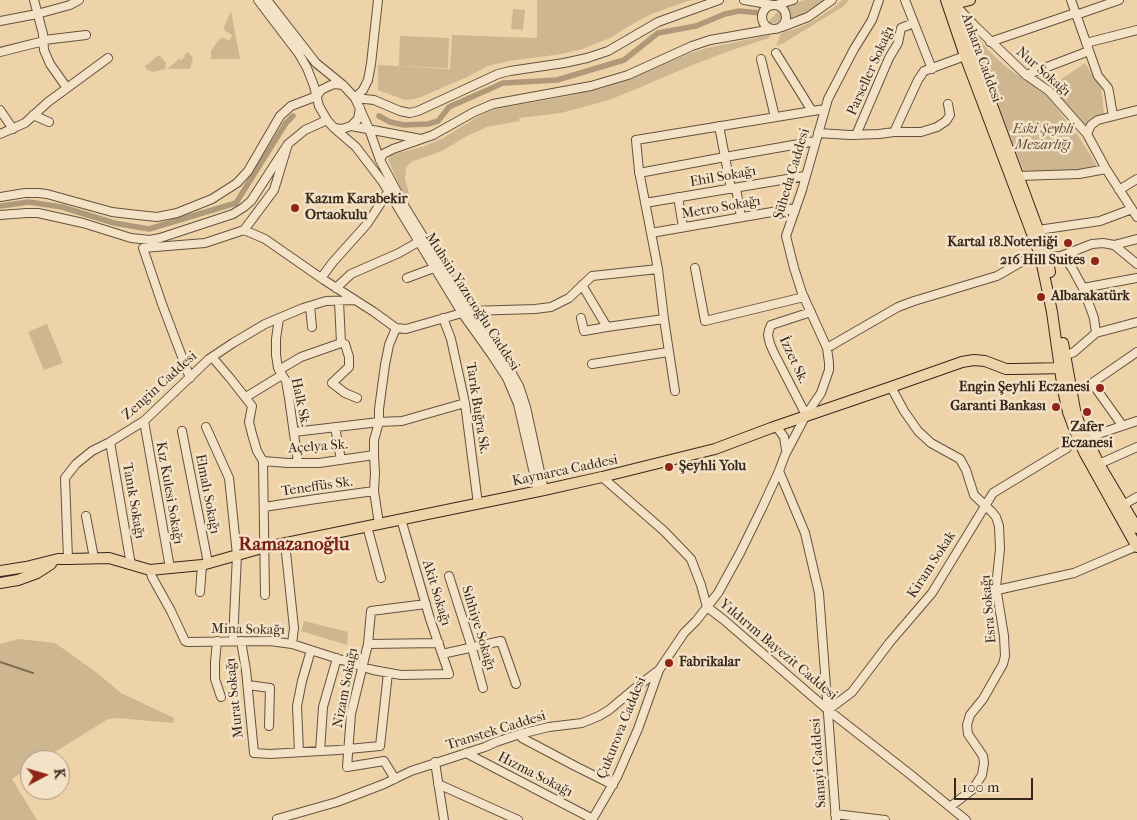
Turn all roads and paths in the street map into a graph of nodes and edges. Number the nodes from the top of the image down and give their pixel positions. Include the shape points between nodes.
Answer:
1 (34, 0) edge
2 (80, 0) edge
3 (258, 0) edge
4 (267, 0) edge
5 (378, 0) edge
6 (718, 0) edge
7 (744, 0) edge
8 (793, 0) edge
9 (832, 0) edge
10 (880, 0) edge
11 (905, 0) edge
12 (970, 0) edge
13 (1071, 0) edge
14 (1119, 0) edge
15 (950, 1) edge
16 (775, 5) junction
17 (38, 14) junction
18 (1076, 14) junction
19 (0, 21) edge
20 (914, 23) junction
21 (777, 28) junction
22 (969, 28) junction
23 (1137, 30) edge
24 (86, 35) dead end
25 (44, 40) junction
26 (990, 42) junction
27 (1088, 47) junction
28 (0, 52) edge
29 (776, 54) dead end
30 (965, 56) junction
31 (108, 58) dead end
32 (761, 59) dead end
33 (932, 68) junction
34 (1026, 75) junction
35 (343, 85) junction
36 (67, 88) junction
37 (316, 96) junction
38 (355, 98) junction
39 (948, 104) dead end
40 (360, 108) junction
41 (825, 109) junction
42 (0, 110) edge
43 (1137, 110) edge
44 (812, 111) junction
45 (34, 115) junction
46 (1113, 116) junction
47 (775, 117) junction
48 (327, 120) junction
49 (49, 122) dead end
50 (352, 126) junction
51 (719, 126) junction
52 (334, 128) junction
53 (13, 129) junction
54 (369, 129) junction
55 (894, 132) junction
56 (818, 133) junction
57 (0, 134) edge
58 (1087, 134) junction
59 (856, 135) junction
60 (424, 139) junction
61 (816, 141) junction
62 (288, 144) junction
63 (726, 157) junction
64 (380, 160) junction
65 (1106, 169) junction
66 (639, 173) junction
67 (806, 176) junction
68 (1018, 176) junction
69 (1137, 179) edge
70 (733, 188) junction
71 (1119, 190) junction
72 (388, 192) junction
73 (0, 197) edge
74 (678, 197) junction
75 (645, 203) junction
76 (795, 208) junction
77 (1132, 209) junction
78 (0, 215) edge
79 (1137, 217) edge
80 (741, 218) junction
81 (683, 227) junction
82 (244, 230) junction
83 (1038, 230) junction
84 (651, 233) junction
85 (1137, 239) edge
86 (418, 242) junction
87 (1114, 245) junction
88 (1043, 256) junction
89 (1061, 256) junction
90 (1137, 264) edge
91 (434, 268) junction
92 (695, 268) dead end
93 (658, 269) junction
94 (321, 278) junction
95 (407, 278) dead end
96 (1137, 278) edge
97 (582, 285) junction
98 (336, 288) junction
99 (1083, 288) junction
100 (804, 297) junction
101 (355, 300) junction
102 (338, 301) junction
103 (310, 306) junction
104 (465, 312) junction
105 (811, 312) junction
106 (279, 318) junction
107 (443, 318) junction
108 (581, 318) dead end
109 (664, 319) junction
110 (1137, 322) edge
111 (312, 327) dead end
112 (607, 327) junction
113 (396, 328) junction
114 (1096, 333) junction
115 (341, 344) junction
116 (828, 348) junction
117 (1057, 348) junction
118 (668, 352) junction
119 (1137, 352) edge
120 (1065, 356) junction
121 (212, 358) junction
122 (592, 364) dead end
123 (1038, 369) junction
124 (1063, 372) junction
125 (281, 373) junction
126 (190, 378) junction
127 (891, 387) junction
128 (675, 391) dead end
129 (246, 397) junction
130 (357, 398) dead end
131 (465, 403) junction
132 (806, 415) junction
133 (144, 421) junction
134 (1137, 421) edge
135 (379, 422) junction
136 (1122, 425) junction
137 (206, 427) dead end
138 (336, 427) junction
139 (771, 428) junction
140 (182, 431) dead end
141 (1075, 431) junction
142 (294, 432) junction
143 (1086, 438) junction
144 (110, 442) junction
145 (1137, 447) edge
146 (1066, 448) junction
147 (1084, 452) junction
148 (374, 455) junction
149 (785, 455) junction
150 (341, 460) junction
151 (263, 461) junction
152 (298, 463) junction
153 (1099, 464) junction
154 (779, 471) junction
155 (602, 477) junction
156 (374, 491) junction
157 (541, 491) junction
158 (1137, 497) edge
159 (478, 504) junction
160 (1123, 505) junction
161 (985, 506) junction
162 (264, 507) junction
163 (86, 516) dead end
164 (401, 519) junction
165 (379, 524) junction
166 (368, 526) junction
167 (1137, 528) edge
168 (285, 543) junction
169 (265, 547) junction
170 (1137, 547) edge
171 (237, 555) junction
172 (94, 558) junction
173 (63, 559) junction
174 (205, 564) junction
175 (131, 565) junction
176 (170, 568) junction
177 (150, 570) junction
178 (0, 571) edge
179 (449, 576) dead end
180 (381, 578) dead end
181 (0, 583) edge
182 (996, 590) junction
183 (200, 592) dead end
184 (265, 595) dead end
185 (426, 604) junction
186 (707, 607) junction
187 (217, 641) junction
188 (237, 641) junction
189 (438, 643) junction
190 (292, 644) junction
191 (368, 644) junction
192 (472, 648) junction
193 (312, 650) junction
194 (442, 654) junction
195 (337, 658) junction
196 (363, 667) junction
197 (658, 670) junction
198 (388, 673) junction
199 (449, 674) joint
200 (516, 684) dead end
201 (248, 685) junction
202 (483, 688) dead end
203 (221, 697) dead end
204 (828, 710) junction
205 (269, 726) dead end
206 (520, 734) junction
207 (348, 749) junction
208 (320, 751) junction
209 (299, 752) junction
210 (466, 753) junction
211 (435, 762) junction
212 (395, 778) junction
213 (438, 784) junction
214 (613, 784) junction
215 (950, 807) junction
216 (836, 817) edge
217 (277, 819) edge
218 (593, 819) edge
219 (444, 820) edge
220 (518, 820) edge
221 (885, 820) edge
222 (966, 820) edge

1 - 17 street
2 - 17 street
3 - 37 street, Muhsin Yazıcıoğlu Caddesi via 299,54 311,76
4 - 35 street, Muhsin Yazıcıoğlu Caddesi via 316,63
5 - 38 street via 368,80
6 - 38 street via 658,22 587,58 498,74 418,111 400,111 374,100
7 - 16 street
8 - 16 street
9 - 21 street via 808,17
10 - 41 street, Şüheda Caddesi
11 - 20 street
12 - 15 main road
13 - 18 street
14 - 18 street
15 - 22 main road, Ankara Caddesi
15 - 30 main road, Ankara Caddesi
16 - 21 street via 784,9 786,17 784,25
16 - 21 street via 766,8 762,15 766,26
17 - 19 street
17 - 25 street
18 - 26 street
18 - 27 street
20 - 33 street
20 - 59 street, Parseller Sokağı via 901,28 898,43
21 - 60 street via 710,40 628,75 591,86 493,104
22 - 26 street, Nur Sokağı
22 - 68 main road, Ankara Caddesi
23 - 27 street
24 - 25 street
25 - 28 street
25 - 36 street via 50,64
26 - 34 street, Nur Sokağı
27 - 34 street
27 - 46 street via 1098,76 1108,88
29 - 44 street
30 - 33 street
30 - 88 main road, Ankara Caddesi
31 - 36 street
32 - 47 street
33 - 55 street via 924,71 918,80
34 - 58 street, Nur Sokağı via 1049,91
35 - 37 street via 329,86
35 - 38 street, Muhsin Yazıcıoğlu Caddesi
36 - 45 street
37 - 48 street, Muhsin Yazıcıoğlu Caddesi
37 - 73 street via 291,106 280,116 248,171 237,183 212,199 178,213 157,217 112,212 38,193
38 - 40 street, Muhsin Yazıcıoğlu Caddesi
39 - 55 street via 950,115 937,127 921,132
40 - 50 street via 358,119
40 - 54 street, Muhsin Yazıcıoğlu Caddesi
41 - 44 street
41 - 56 street, Şüheda Caddesi
42 - 53 street
43 - 46 street
44 - 47 street
45 - 49 street
45 - 53 street
46 - 58 street via 1094,122
47 - 51 street
48 - 52 street, Muhsin Yazıcıoğlu Caddesi
48 - 62 street via 305,130
50 - 52 street
50 - 54 street
51 - 63 street
51 - 66 street via 636,140
52 - 72 street, Muhsin Yazıcıoğlu Caddesi via 356,147
53 - 57 street
54 - 60 street
54 - 64 street, Muhsin Yazıcıoğlu Caddesi
55 - 59 street
56 - 59 street
56 - 61 street, Şüheda Caddesi
58 - 65 street, Nur Sokağı
60 - 64 street via 393,149
61 - 63 street
61 - 67 street, Şüheda Caddesi
62 - 78 street via 244,207 233,214 160,238 132,238 38,213
62 - 82 street via 274,190
63 - 66 street
63 - 70 street
64 - 104 street, Muhsin Yazıcıoğlu Caddesi
65 - 68 street via 1079,174
65 - 71 street, Nur Sokağı
66 - 75 street
67 - 70 street, Ehil Sokağı
67 - 76 street, Şüheda Caddesi
68 - 83 main road, Ankara Caddesi
69 - 71 street
70 - 74 street, Ehil Sokağı
70 - 80 street
71 - 77 street, Nur Sokağı
72 - 86 street, Muhsin Yazıcıoğlu Caddesi
72 - 94 street via 367,224
74 - 75 street, Ehil Sokağı
74 - 81 street
75 - 84 street
76 - 80 street, Metro Sokağı
76 - 100 street, Şüheda Caddesi via 786,236
77 - 79 street, Nur Sokağı
77 - 83 street via 1100,221
80 - 81 street, Metro Sokağı
81 - 84 street, Metro Sokağı
82 - 94 street via 265,239
82 - 126 street via 205,243 143,248
83 - 88 main road, Ankara Caddesi
84 - 93 street
85 - 87 street
86 - 91 street, Muhsin Yazıcıoğlu Caddesi
86 - 98 street via 351,274
87 - 89 street via 1092,244
87 - 90 street
88 - 89 street
88 - 116 street via 1036,256 998,276 898,307
88 - 117 main road, Ankara Caddesi
88 - 120 main road, Ankara Caddesi
89 - 99 street
91 - 95 street
91 - 104 street, Muhsin Yazıcıoğlu Caddesi
92 - 100 street via 706,321
93 - 97 street via 592,276
93 - 109 street
94 - 98 street
96 - 99 street
97 - 104 street via 569,298 551,307
97 - 112 street
98 - 101 street
99 - 114 street
100 - 105 street, Şüheda Caddesi
101 - 102 street, Zengin Caddesi
101 - 113 street
102 - 103 street, Zengin Caddesi
102 - 115 street
103 - 106 street, Zengin Caddesi
103 - 111 street
104 - 107 street
104 - 157 street, Muhsin Yazıcıoğlu Caddesi via 507,365 518,386 526,407
105 - 116 street, Şüheda Caddesi
105 - 132 street, İzzet Sk. via 774,324 768,332 770,344
106 - 121 street, Zengin Caddesi
106 - 125 street, Halk Sk. via 276,356
107 - 113 street via 406,329
107 - 131 street, Tarık Buğra Sk. via 452,339
108 - 112 street via 584,331
109 - 112 street
109 - 118 street
110 - 114 street
113 - 135 street via 385,365
114 - 120 street
115 - 125 street via 301,357
115 - 130 street via 345,344 349,367 332,383
116 - 132 street, Şüheda Caddesi via 825,383
117 - 123 main road via 1051,361
117 - 124 main road, Ankara Caddesi
118 - 122 street
118 - 128 street
119 - 136 street via 1092,383
120 - 124 main road, Ankara Caddesi
121 - 126 street, Zengin Caddesi
121 - 129 street
123 - 124 main road, Kaynarca Caddesi
123 - 127 main road, Kaynarca Caddesi via 1006,369 974,360
124 - 141 main road, Ankara Caddesi via 1068,412
124 - 143 main road, Ankara Caddesi
125 - 129 street
125 - 142 street, Halk Sk. via 286,381
126 - 133 street, Zengin Caddesi
127 - 132 main road, Kaynarca Caddesi
127 - 161 street, Esra Sokağı via 918,431 931,443 960,459 974,495
129 - 151 street via 252,406 252,434
131 - 135 street via 402,421
131 - 159 street, Tarık Buğra Sk.
132 - 139 main road, Kaynarca Caddesi
132 - 149 street, Transtek Caddesi
133 - 144 street, Zengin Caddesi
133 - 176 street, Kız Kulesi Sokağı
134 - 136 street
135 - 138 street
135 - 148 street
136 - 143 street
137 - 171 street, Murat Sokağı via 229,478
138 - 142 street
138 - 150 street
139 - 149 street via 779,430 784,437
139 - 155 main road, Kaynarca Caddesi via 715,450
140 - 174 street, Elmalı Sokağı
141 - 146 street
141 - 147 main road, Ankara Caddesi
142 - 152 street, Halk Sk.
143 - 153 main road, Ankara Caddesi
144 - 173 street, Zengin Caddesi via 92,451 65,478
144 - 175 street, Tanık Sokağı
145 - 153 street
146 - 147 street
146 - 161 street, Kiram Sokak via 993,493
147 - 170 main road, Ankara Caddesi
148 - 150 street, Açelya Sk.
148 - 156 street
149 - 154 street, Transtek Caddesi
150 - 152 street, Açelya Sk.
151 - 152 street, Açelya Sk.
151 - 162 street
153 - 160 main road, Ankara Caddesi
154 - 186 street, Transtek Caddesi via 740,553
154 - 204 street, Sanayi Caddesi via 805,533 819,593
155 - 157 main road, Kaynarca Caddesi
155 - 186 street, Yıldırım Bayezit Caddesi via 691,559
156 - 162 street, Teneffüs Sk.
156 - 165 street
157 - 159 main road, Kaynarca Caddesi
158 - 160 street
159 - 164 main road, Kaynarca Caddesi
160 - 167 main road, Ankara Caddesi
161 - 182 street, Esra Sokağı via 996,517 999,526
161 - 204 street, Kiram Sokak via 932,593 852,692
162 - 169 street
163 - 172 street
164 - 165 main road, Kaynarca Caddesi
164 - 185 street, Akit Sokağı
165 - 166 main road, Kaynarca Caddesi
166 - 168 main road, Kaynarca Caddesi
166 - 180 street
168 - 169 main road, Kaynarca Caddesi
168 - 190 street via 294,628
169 - 171 main road, Kaynarca Caddesi
169 - 184 street
170 - 182 street via 1074,573
171 - 174 main road, Kaynarca Caddesi
171 - 188 street, Murat Sokağı
172 - 173 main road, Kaynarca Caddesi
172 - 175 main road, Kaynarca Caddesi via 109,558
173 - 178 main road, Kaynarca Caddesi
173 - 181 main road via 37,573
174 - 176 main road, Kaynarca Caddesi
174 - 183 street, Elmalı Sokağı
175 - 177 main road, Kaynarca Caddesi
176 - 177 main road, Kaynarca Caddesi
177 - 187 street, Mina Sokağı via 185,641
179 - 192 street, Sıhhiye Sokağı
182 - 215 street, Esra Sokağı via 1004,636 1004,664 967,725 968,734 983,756 984,767 973,789
185 - 189 street, Akit Sokağı
185 - 191 street, Nizam Sokağı via 371,611
186 - 197 street, Transtek Caddesi
186 - 204 street, Yıldırım Bayezit Caddesi
187 - 188 street, Mina Sokağı
187 - 203 street via 215,679
188 - 190 street, Mina Sokağı
188 - 201 street, Murat Sokağı
189 - 191 street
189 - 194 street, Akit Sokağı
190 - 193 street, Mina Sokağı
191 - 196 street, Nizam Sokağı
192 - 194 street
192 - 200 street via 501,641
192 - 202 street, Sıhhiye Sokağı
193 - 195 street, Mina Sokağı
193 - 209 street via 298,706
194 - 199 street, Akit Sokağı
195 - 196 street, Mina Sokağı
195 - 208 street via 324,707
196 - 198 street, Mina Sokağı
196 - 207 street, Nizam Sokağı via 351,714
197 - 206 street, Transtek Caddesi via 595,718 582,724
197 - 214 street, Çukurova Caddesi via 638,729
198 - 199 street, Mina Sokağı
198 - 207 street via 380,746
201 - 205 street via 270,688
201 - 209 street, Murat Sokağı via 254,753
204 - 215 street, Yıldırım Bayezit Caddesi
204 - 216 street, Sanayi Caddesi
206 - 210 street, Transtek Caddesi
206 - 214 street via 531,743
207 - 208 street
207 - 212 street, Nizam Sokağı via 347,767 384,761
208 - 209 street
210 - 211 street, Transtek Caddesi
210 - 218 street, Hızma Sokağı
211 - 212 street, Transtek Caddesi
211 - 213 street
212 - 217 street, Transtek Caddesi via 337,802
213 - 219 street
213 - 220 street
214 - 218 street, Çukurova Caddesi
215 - 222 street, Yıldırım Bayezit Caddesi
216 - 221 street

